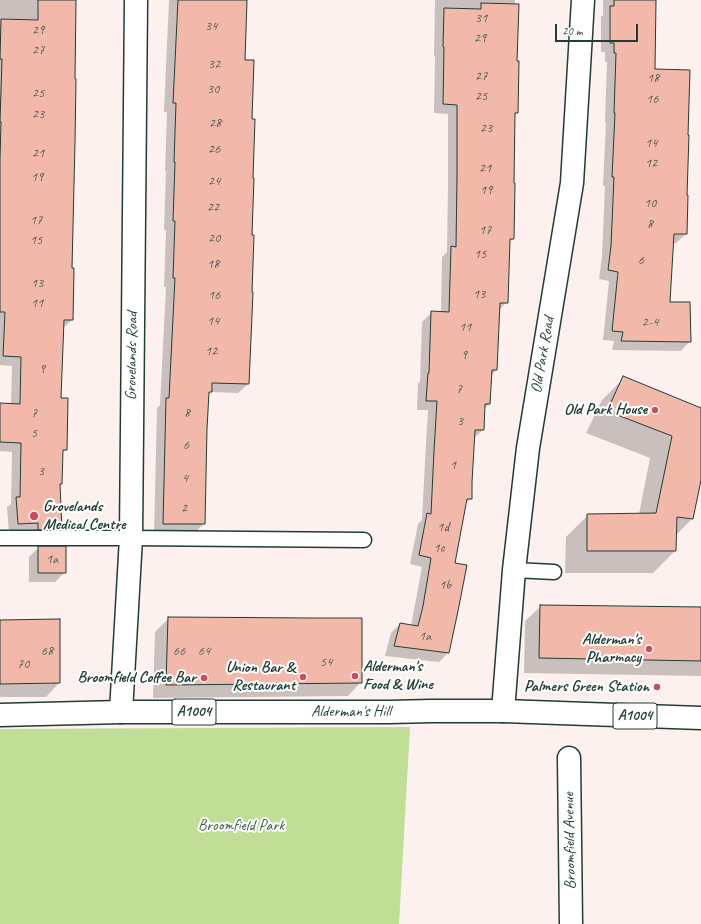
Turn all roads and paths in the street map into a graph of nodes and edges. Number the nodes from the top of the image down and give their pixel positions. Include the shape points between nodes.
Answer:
1 (136, 0) edge
2 (583, 0) edge
3 (0, 538) edge
4 (131, 538) junction
5 (364, 540) dead end
6 (514, 570) junction
7 (554, 572) dead end
8 (503, 711) junction
9 (121, 712) junction
10 (0, 715) edge
11 (701, 718) edge
12 (569, 758) dead end
13 (571, 924) edge

1 - 4 street, Grovelands Road
2 - 6 street, Old Park Road via 572,183 528,448
3 - 4 lane
4 - 5 lane
4 - 9 street, Grovelands Road
6 - 7 lane
6 - 8 street, Old Park Road
8 - 9 street, Alderman's Hill / A1004
8 - 11 street, Alderman's Hill / A1004
9 - 10 street, Alderman's Hill / A1004
12 - 13 street, Broomfield Avenue

